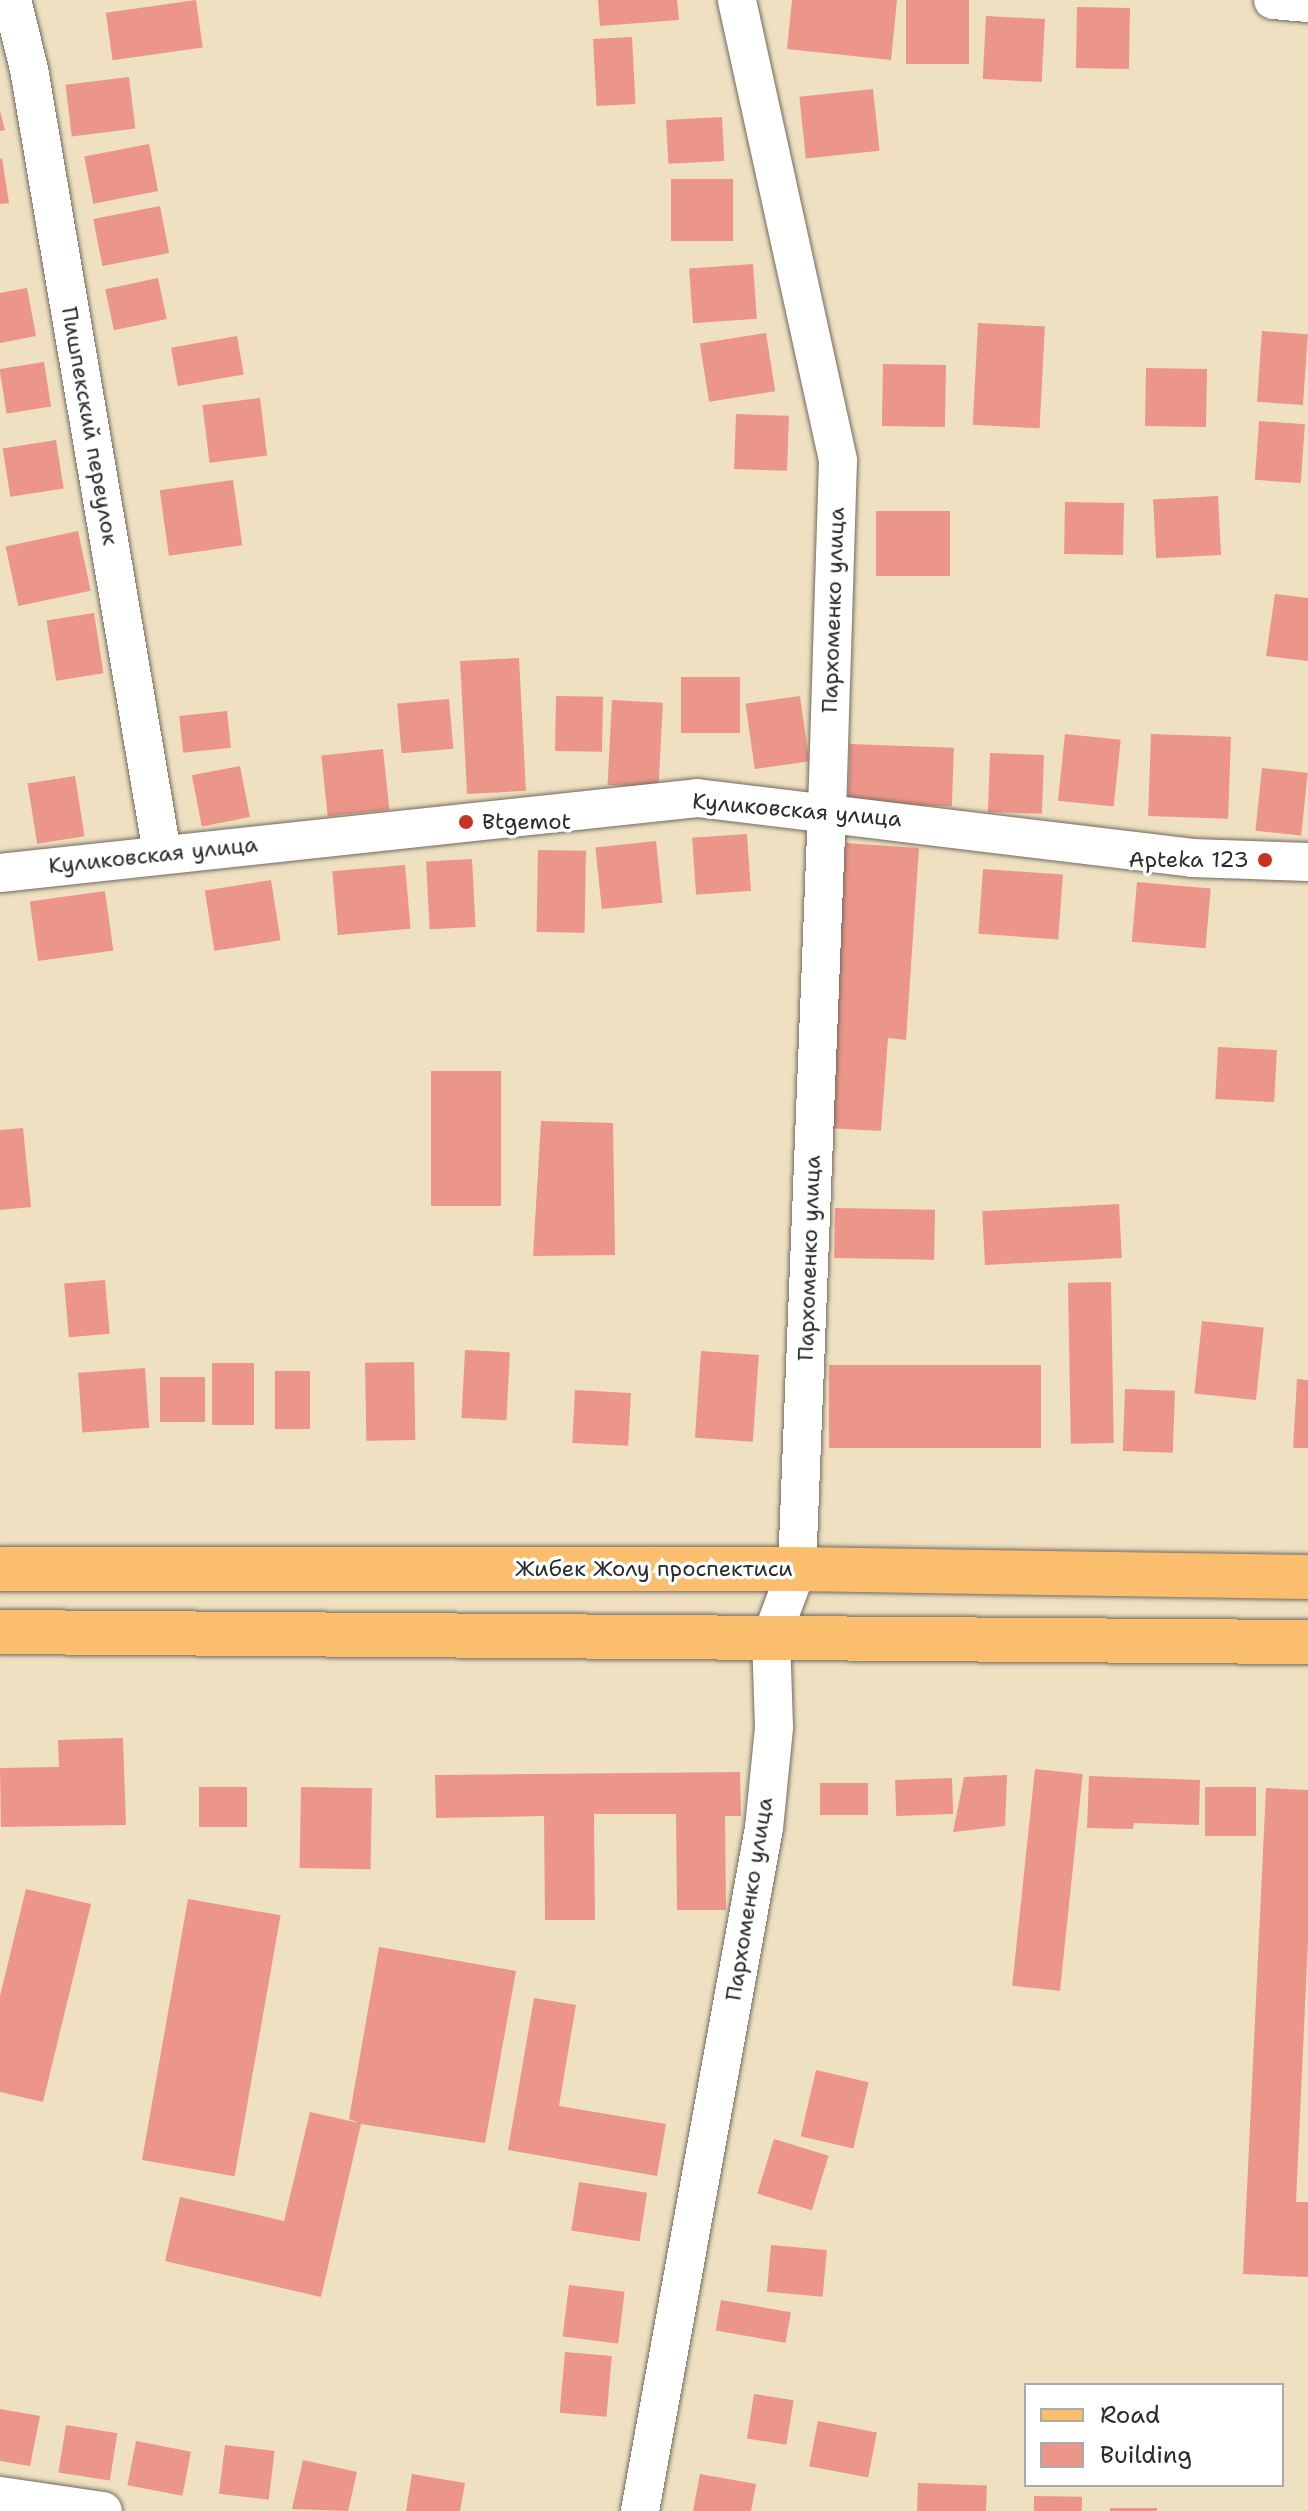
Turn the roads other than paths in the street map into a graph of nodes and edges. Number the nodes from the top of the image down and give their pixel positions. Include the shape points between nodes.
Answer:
1 (12, 0) edge
2 (737, 0) edge
3 (1273, 0) edge
4 (1308, 3) edge
5 (827, 810) junction
6 (162, 853) junction
7 (1308, 862) edge
8 (0, 873) edge
9 (0, 1569) edge
10 (797, 1569) junction
11 (1308, 1577) edge
12 (0, 1632) edge
13 (771, 1638) junction
14 (1308, 1642) edge
15 (0, 2496) edge
16 (103, 2511) edge
17 (640, 2511) edge

1 - 6 street, Пишпекский переулок via 32,85
2 - 5 street, Пархоменко улица via 838,460
3 - 4 street
5 - 6 street, Куликовская улица via 697,798
5 - 7 street, Куликовская улица via 1192,858
5 - 10 street, Пархоменко улица
6 - 8 street, Куликовская улица
9 - 10 main road, Жибек Жолу проспектиси
10 - 11 main road, Жибек Жолу проспектиси
10 - 13 street, Пархоменко улица
12 - 13 main road
13 - 14 main road
13 - 17 street, Пархоменко улица via 774,1727 764,1828
15 - 16 street

